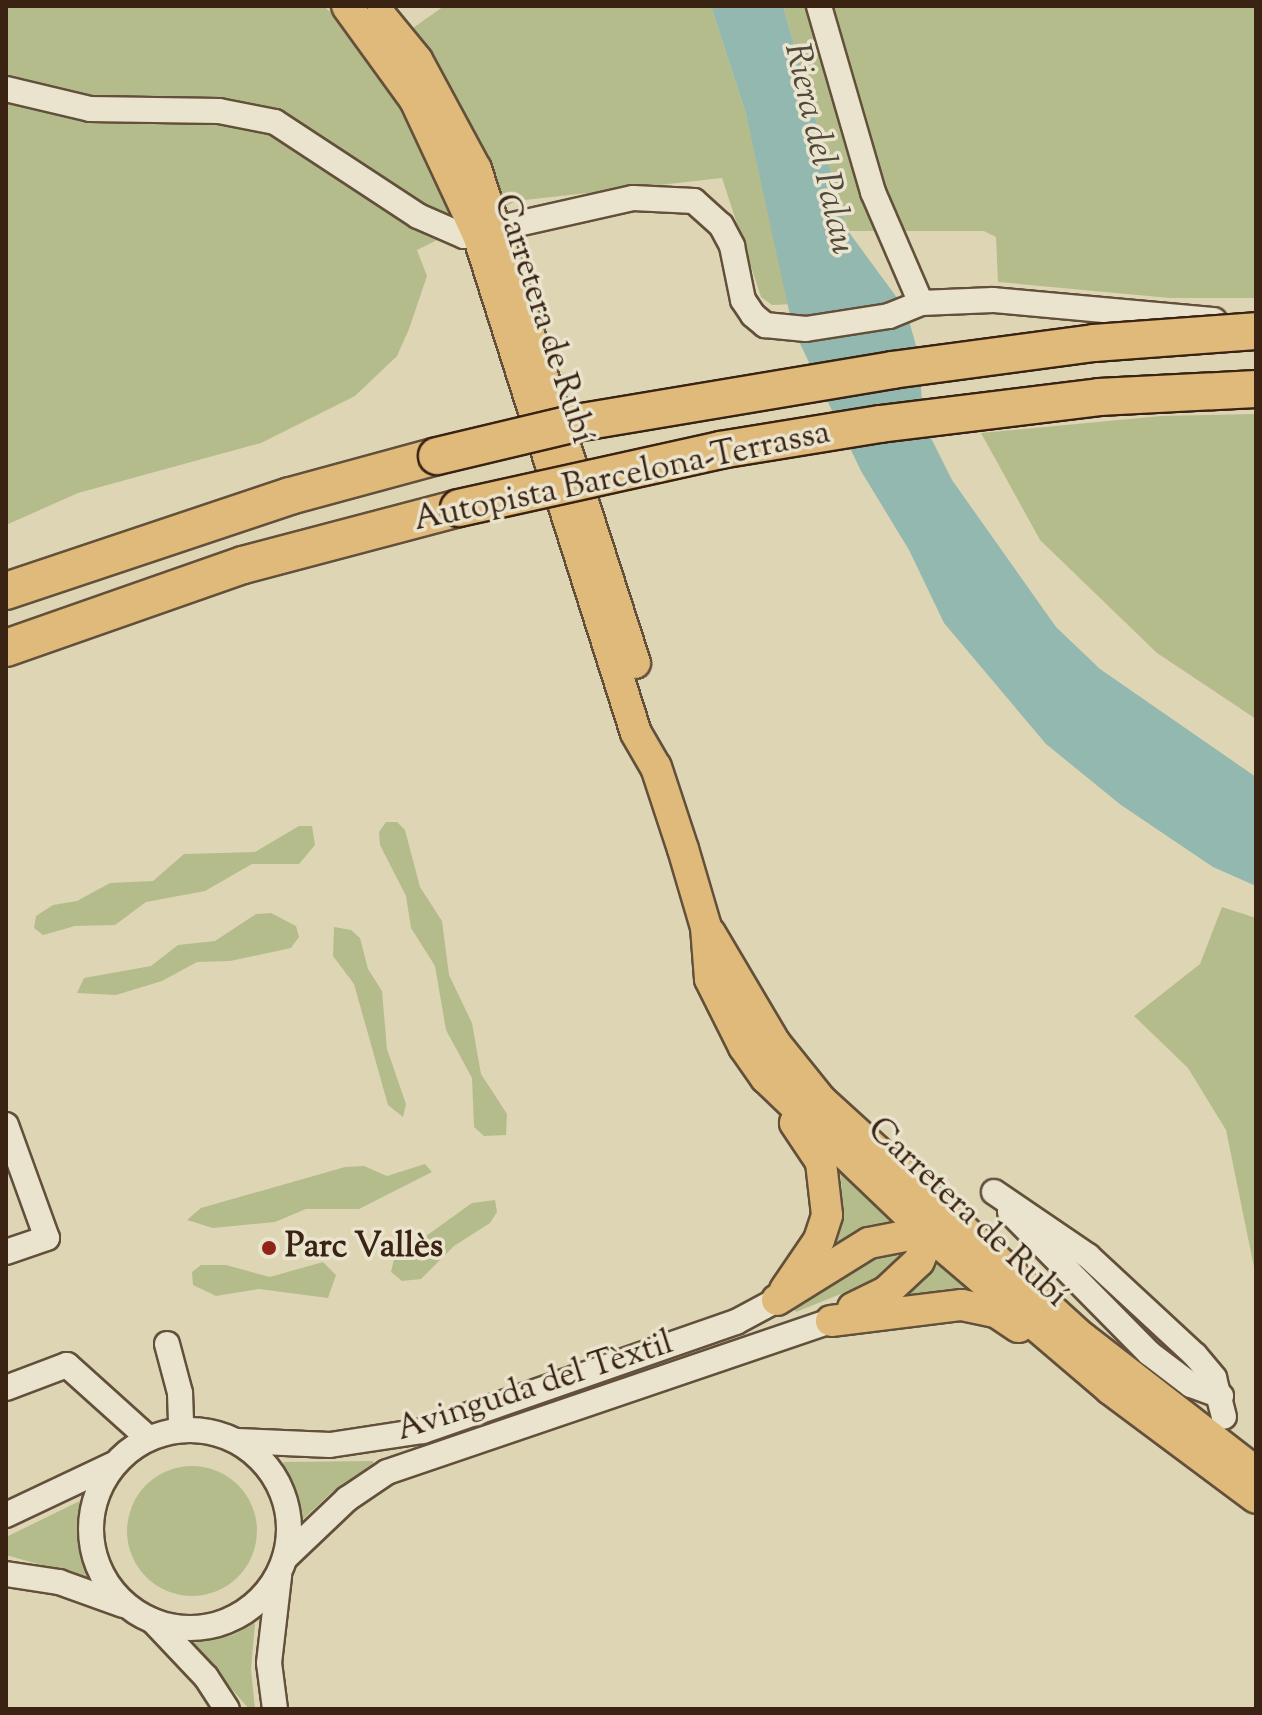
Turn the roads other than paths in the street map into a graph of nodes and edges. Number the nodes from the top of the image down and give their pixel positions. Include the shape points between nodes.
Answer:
1 (347, 6) edge
2 (371, 6) edge
3 (388, 6) edge
4 (819, 6) edge
5 (417, 60) junction
6 (6, 89) edge
7 (488, 232) junction
8 (921, 303) junction
9 (1256, 320) edge
10 (1256, 331) edge
11 (1256, 389) edge
12 (6, 591) edge
13 (6, 648) edge
14 (656, 767) junction
15 (706, 927) junction
16 (766, 1078) junction
17 (6, 1125) edge
18 (888, 1162) junction
19 (930, 1235) junction
20 (6, 1252) edge
21 (1034, 1295) junction
22 (777, 1300) junction
23 (831, 1321) junction
24 (167, 1344) dead end
25 (6, 1388) edge
26 (181, 1430) junction
27 (1213, 1430) junction
28 (148, 1438) junction
29 (236, 1441) junction
30 (114, 1464) junction
31 (1256, 1472) edge
32 (1256, 1483) edge
33 (1256, 1498) edge
34 (6, 1515) edge
35 (282, 1566) junction
36 (6, 1574) edge
37 (128, 1607) junction
38 (153, 1621) junction
39 (227, 1709) edge
40 (275, 1709) edge

1 - 7 main road via 389,58 437,139 455,157
2 - 5 main road, Carretera de Rubí
3 - 5 street via 403,23
4 - 8 street via 873,192
5 - 7 main road, Carretera de Rubí via 476,169
6 - 7 street via 90,109 219,111 275,122 443,232
7 - 8 street via 621,200 677,197 710,211 721,225 732,246 743,300 765,325 806,329 889,316
7 - 14 main road, Carretera de Rubí via 655,730
7 - 14 main road, Carretera de Rubí via 521,343 526,382 636,733
8 - 9 street via 993,300
10 - 12 highway, Autopista Barcelona-Terrassa, bridge via 1094,343 892,370 576,423 290,496
11 - 13 highway, Autopista Barcelona-Terrassa, bridge via 1099,397 720,450 459,508 243,565
14 - 15 main road, Carretera de Rubí
15 - 16 main road, Carretera de Rubí via 710,979
15 - 18 main road, Carretera de Rubí via 802,1078
16 - 19 main road, Carretera de Rubí
16 - 22 main road via 781,1108 815,1150 829,1192 819,1240
17 - 20 street via 47,1238
18 - 19 main road via 913,1196
18 - 21 main road, Carretera de Rubí
19 - 21 main road via 957,1241
19 - 22 main road via 869,1243
19 - 23 main road via 919,1261 904,1277
19 - 27 main road, Carretera de Rubí via 1140,1412
21 - 27 main road, Carretera de Rubí
22 - 29 street, Avinguda del Tèxtil via 736,1322 423,1431 330,1445
23 - 27 main road via 936,1305 996,1312 1138,1428
23 - 35 street, Avinguda del Tèxtil via 387,1472 347,1499
24 - 26 street via 180,1393
25 - 28 street via 67,1365
26 - 28 street
26 - 29 street
27 - 27 street via 1191,1385 1149,1353 1031,1238 994,1192 1088,1256 1195,1355
27 - 31 main road, Carretera de Rubí
27 - 32 main road via 1223,1458
27 - 33 main road, Carretera de Rubí
28 - 30 street
29 - 35 street via 263,1461 282,1490 289,1524
30 - 34 street
30 - 37 street via 97,1492 90,1523 93,1555 106,1584
35 - 38 street via 262,1598 238,1615 211,1626 181,1628
35 - 40 street via 269,1663
36 - 37 street via 59,1582
37 - 38 street
38 - 39 street via 206,1677

